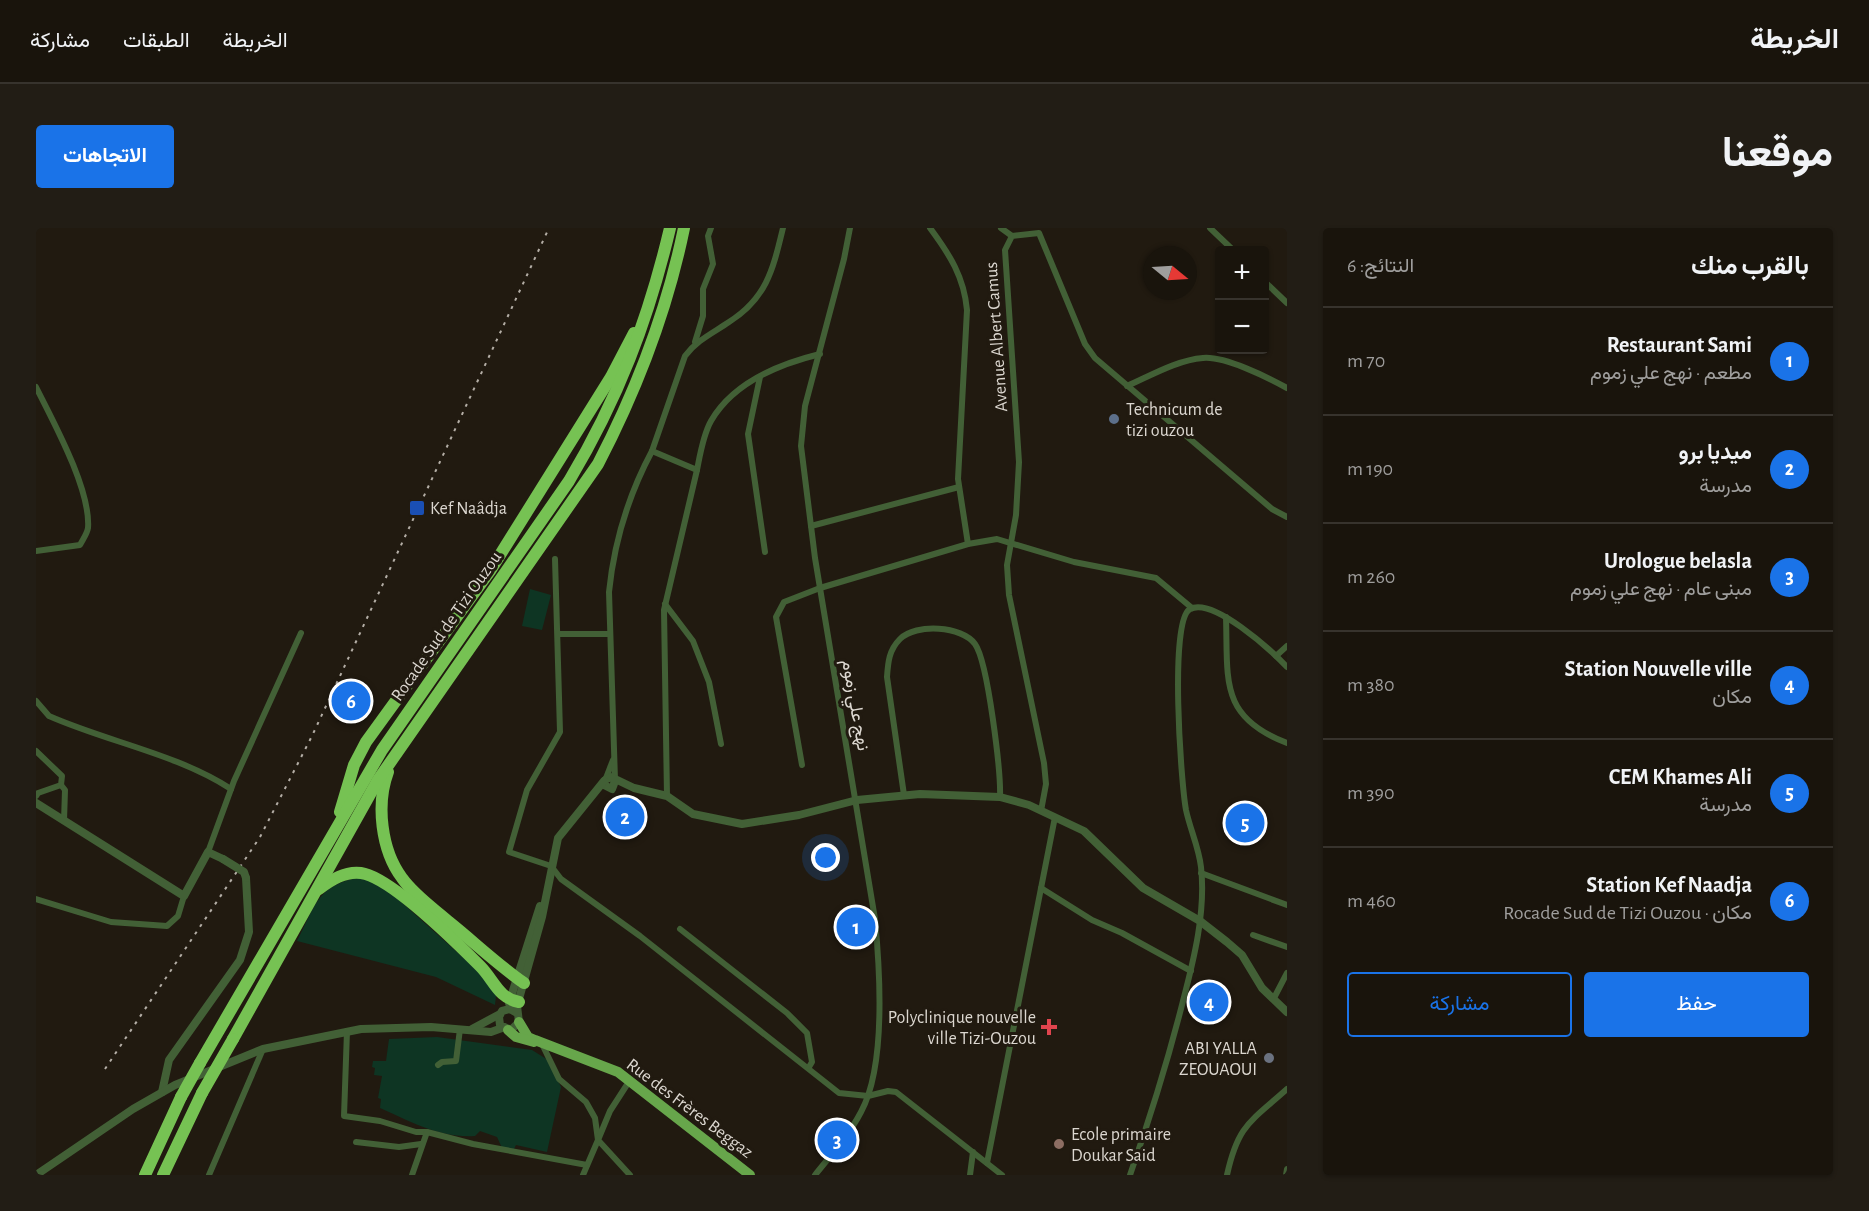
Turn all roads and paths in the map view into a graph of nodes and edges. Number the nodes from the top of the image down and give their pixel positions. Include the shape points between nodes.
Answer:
1 (670, 228) edge
2 (684, 228) edge
3 (711, 228) edge
4 (783, 228) edge
5 (850, 228) edge
6 (930, 228) edge
7 (1000, 228) edge
8 (1210, 228) edge
9 (1012, 236) junction
10 (1229, 246) edge
11 (1269, 286) edge
12 (654, 290) junction
13 (1287, 303) edge
14 (695, 343) junction
15 (820, 354) junction
16 (760, 377) junction
17 (1127, 386) junction
18 (36, 387) edge
19 (1287, 388) edge
20 (652, 451) junction
21 (697, 470) junction
22 (960, 487) junction
23 (1287, 517) edge
24 (811, 526) junction
25 (1010, 541) junction
26 (968, 544) junction
27 (36, 551) edge
28 (765, 552) dead end
29 (555, 559) dead end
30 (820, 588) junction
31 (665, 604) junction
32 (1192, 608) junction
33 (1226, 617) junction
34 (302, 633) dead end
35 (558, 634) junction
36 (609, 634) junction
37 (1287, 646) edge
38 (1276, 656) junction
39 (1287, 667) edge
40 (36, 701) edge
41 (1287, 743) edge
42 (720, 744) dead end
43 (36, 752) edge
44 (395, 753) junction
45 (802, 765) dead end
46 (611, 783) junction
47 (61, 785) junction
48 (231, 789) junction
49 (904, 795) junction
50 (36, 796) edge
51 (667, 796) junction
52 (1000, 797) junction
53 (857, 800) junction
54 (36, 803) edge
55 (1041, 811) junction
56 (1055, 817) junction
57 (64, 821) junction
58 (337, 825) junction
59 (208, 852) junction
60 (551, 866) junction
61 (1201, 873) junction
62 (1041, 888) junction
63 (315, 891) junction
64 (184, 896) junction
65 (36, 899) edge
66 (1287, 905) edge
67 (1200, 921) junction
68 (680, 929) dead end
69 (1253, 935) dead end
70 (1287, 947) edge
71 (1191, 971) junction
72 (1287, 973) edge
73 (521, 980) junction
74 (1274, 998) junction
75 (511, 1010) junction
76 (1287, 1012) edge
77 (505, 1029) junction
78 (464, 1030) junction
79 (347, 1031) junction
80 (542, 1043) junction
81 (263, 1049) junction
82 (438, 1065) dead end
83 (809, 1067) junction
84 (630, 1080) junction
85 (1287, 1089) edge
86 (162, 1092) junction
87 (868, 1096) junction
88 (427, 1132) junction
89 (598, 1140) junction
90 (356, 1142) dead end
91 (421, 1144) junction
92 (974, 1152) junction
93 (987, 1163) junction
94 (587, 1165) junction
95 (1287, 1169) edge
96 (145, 1171) edge
97 (36, 1175) edge
98 (163, 1175) edge
99 (209, 1175) edge
100 (412, 1175) edge
101 (583, 1175) edge
102 (630, 1175) edge
103 (750, 1175) edge
104 (814, 1175) edge
105 (970, 1175) edge
106 (1002, 1175) edge
107 (1130, 1175) edge
108 (1227, 1175) edge
109 (1286, 1175) edge

1 - 12 highway, Rocade Sud de Tizi Ouzou
2 - 44 highway, Rocade Sud de Tizi Ouzou via 656,331 621,419 598,464
3 - 14 street via 708,236 712,264 703,289 703,316
4 - 14 street via 766,286 748,309
5 - 15 street, نهج علي زموم
6 - 22 street via 965,287
7 - 9 street
8 - 10 street
9 - 17 street via 1038,233 1085,344
9 - 25 street, Avenue Albert Camus via 1005,250 1019,462
11 - 13 street
12 - 58 highway, Rocade Sud de Tizi Ouzou via 618,391 574,473 401,720
12 - 58 highway via 611,378 490,570 366,742 354,765
14 - 20 street via 685,356
15 - 16 street via 791,361
15 - 24 street, نهج علي زموم via 805,406 801,446
16 - 21 street via 731,395 711,422
16 - 28 street via 748,434
17 - 19 street via 1203,358 1236,366
17 - 23 street via 1272,509
18 - 27 street via 73,466 88,528 80,545
20 - 21 street
20 - 36 street via 634,484 611,572
21 - 31 street
22 - 24 street
22 - 26 street
24 - 30 street, نهج علي زموم
25 - 26 street
25 - 32 street via 1074,562 1156,578
25 - 55 street, Avenue Albert Camus via 1009,595 1044,763 1046,784
26 - 30 street
29 - 35 street
30 - 45 street via 784,602 776,617
30 - 53 street, نهج علي زموم
31 - 42 street via 693,641 709,682
31 - 51 street
32 - 33 street via 1204,606
32 - 61 street via 1180,624 1180,729 1186,810
33 - 38 street
33 - 41 street via 1232,700 1251,723
34 - 48 street
35 - 36 street
35 - 60 street via 560,732 527,790 509,852
36 - 46 street via 615,754
37 - 38 street
38 - 39 street
40 - 48 street via 49,716 218,780
43 - 47 street via 62,776
44 - 63 highway, Rocade Sud de Tizi Ouzou
44 - 73 highway via 382,797 382,824 401,878
46 - 51 street
46 - 60 street via 591,797 558,838
47 - 50 street
47 - 57 street via 65,790
48 - 59 street
49 - 52 street
49 - 52 street via 888,661 902,638 911,632 946,629 958,630 970,638 982,657 1001,777
49 - 53 street
51 - 53 street via 693,814 742,824
52 - 55 street
53 - 87 street, نهج علي زموم via 879,964 878,1023
54 - 57 street
55 - 56 street
56 - 62 street
56 - 67 street via 1084,831 1143,888
57 - 64 street
58 - 96 highway, Rocade Sud de Tizi Ouzou, bridge via 181,1096
59 - 64 street
59 - 86 street, bridge via 244,872 249,932 240,960 169,1060
60 - 73 street
60 - 83 street via 561,879
61 - 66 street
61 - 67 street
62 - 71 street via 1092,920
62 - 93 street
63 - 75 highway via 348,874 382,880 477,963
63 - 98 highway, Rocade Sud de Tizi Ouzou, bridge via 202,1093
64 - 65 street via 178,916 167,926 111,922
67 - 71 street
67 - 74 street via 1242,955 1262,988
68 - 83 street via 788,1013 807,1033 812,1062
69 - 70 street
71 - 107 street
72 - 74 street
73 - 75 street
74 - 76 street
75 - 77 street via 499,1023
75 - 77 street via 514,1029
75 - 78 street
75 - 80 main road via 528,1036
77 - 78 street
77 - 80 main road, Rue des Frères Beggaz via 516,1037
78 - 79 street via 393,1026
78 - 82 street via 456,1060
79 - 81 street
79 - 88 street via 344,1116
80 - 84 main road, Rue des Frères Beggaz via 596,1062
80 - 89 street via 559,1079 585,1102 595,1118
81 - 86 street
81 - 99 street
83 - 87 street via 839,1093
84 - 89 street via 610,1111
84 - 103 main road, Rue des Frères Beggaz
85 - 108 street via 1240,1133
86 - 97 street
87 - 92 street via 896,1092
87 - 104 street, نهج علي زموم via 845,1137
88 - 91 street
88 - 94 street
89 - 94 street
89 - 102 street
90 - 91 street via 399,1147
91 - 100 street
92 - 93 street
92 - 105 street
93 - 106 street
94 - 101 street
95 - 109 street

